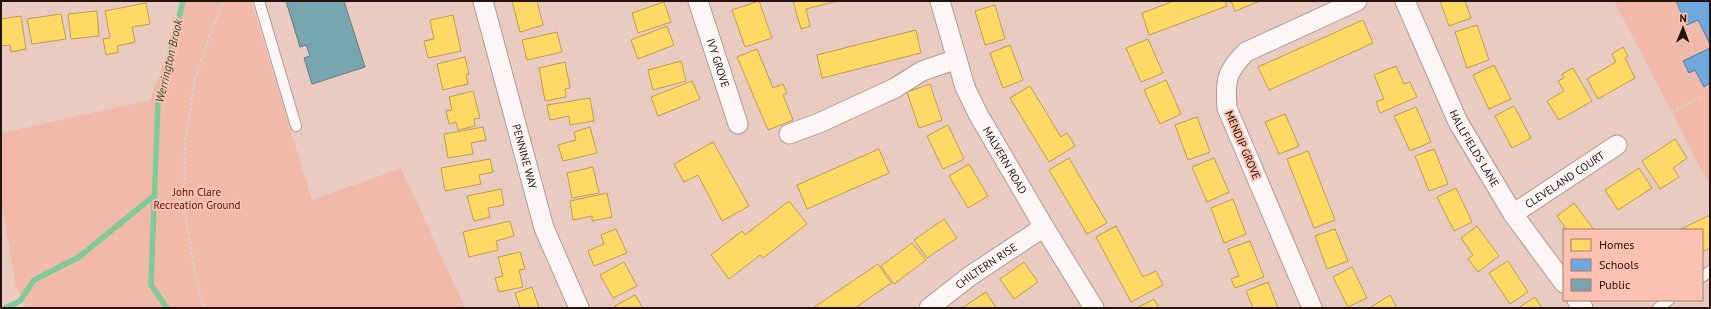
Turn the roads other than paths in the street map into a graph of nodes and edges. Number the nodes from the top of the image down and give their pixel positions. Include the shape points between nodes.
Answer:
1 (259, 1) edge
2 (483, 1) edge
3 (698, 1) edge
4 (940, 1) edge
5 (1357, 1) edge
6 (1405, 1) edge
7 (957, 59) junction
8 (738, 124) dead end
9 (296, 126) dead end
10 (789, 134) dead end
11 (1622, 142) road end
12 (1513, 214) junction
13 (1044, 228) junction
14 (1563, 282) edge
15 (1668, 301) edge
16 (579, 308) edge
17 (929, 308) edge
18 (1094, 308) edge
19 (1312, 308) edge
20 (1658, 308) edge

1 - 9 lane
2 - 16 street, PENNINE WAY via 544,228
3 - 8 street, IVY GROVE
4 - 7 street, MALVERN ROAD
5 - 19 street, MENDIP GROVE via 1246,52 1228,75 1226,108
6 - 12 street, HALLFIELDS LANE via 1458,122
7 - 10 street via 922,71 895,88
7 - 13 street, MALVERN ROAD via 965,87 978,114
11 - 12 street, CLEVELAND COURT
12 - 14 street, HALLFIELDS LANE
13 - 17 street, CHILTERN RISE via 970,276
13 - 18 street, MALVERN ROAD
15 - 20 lane

